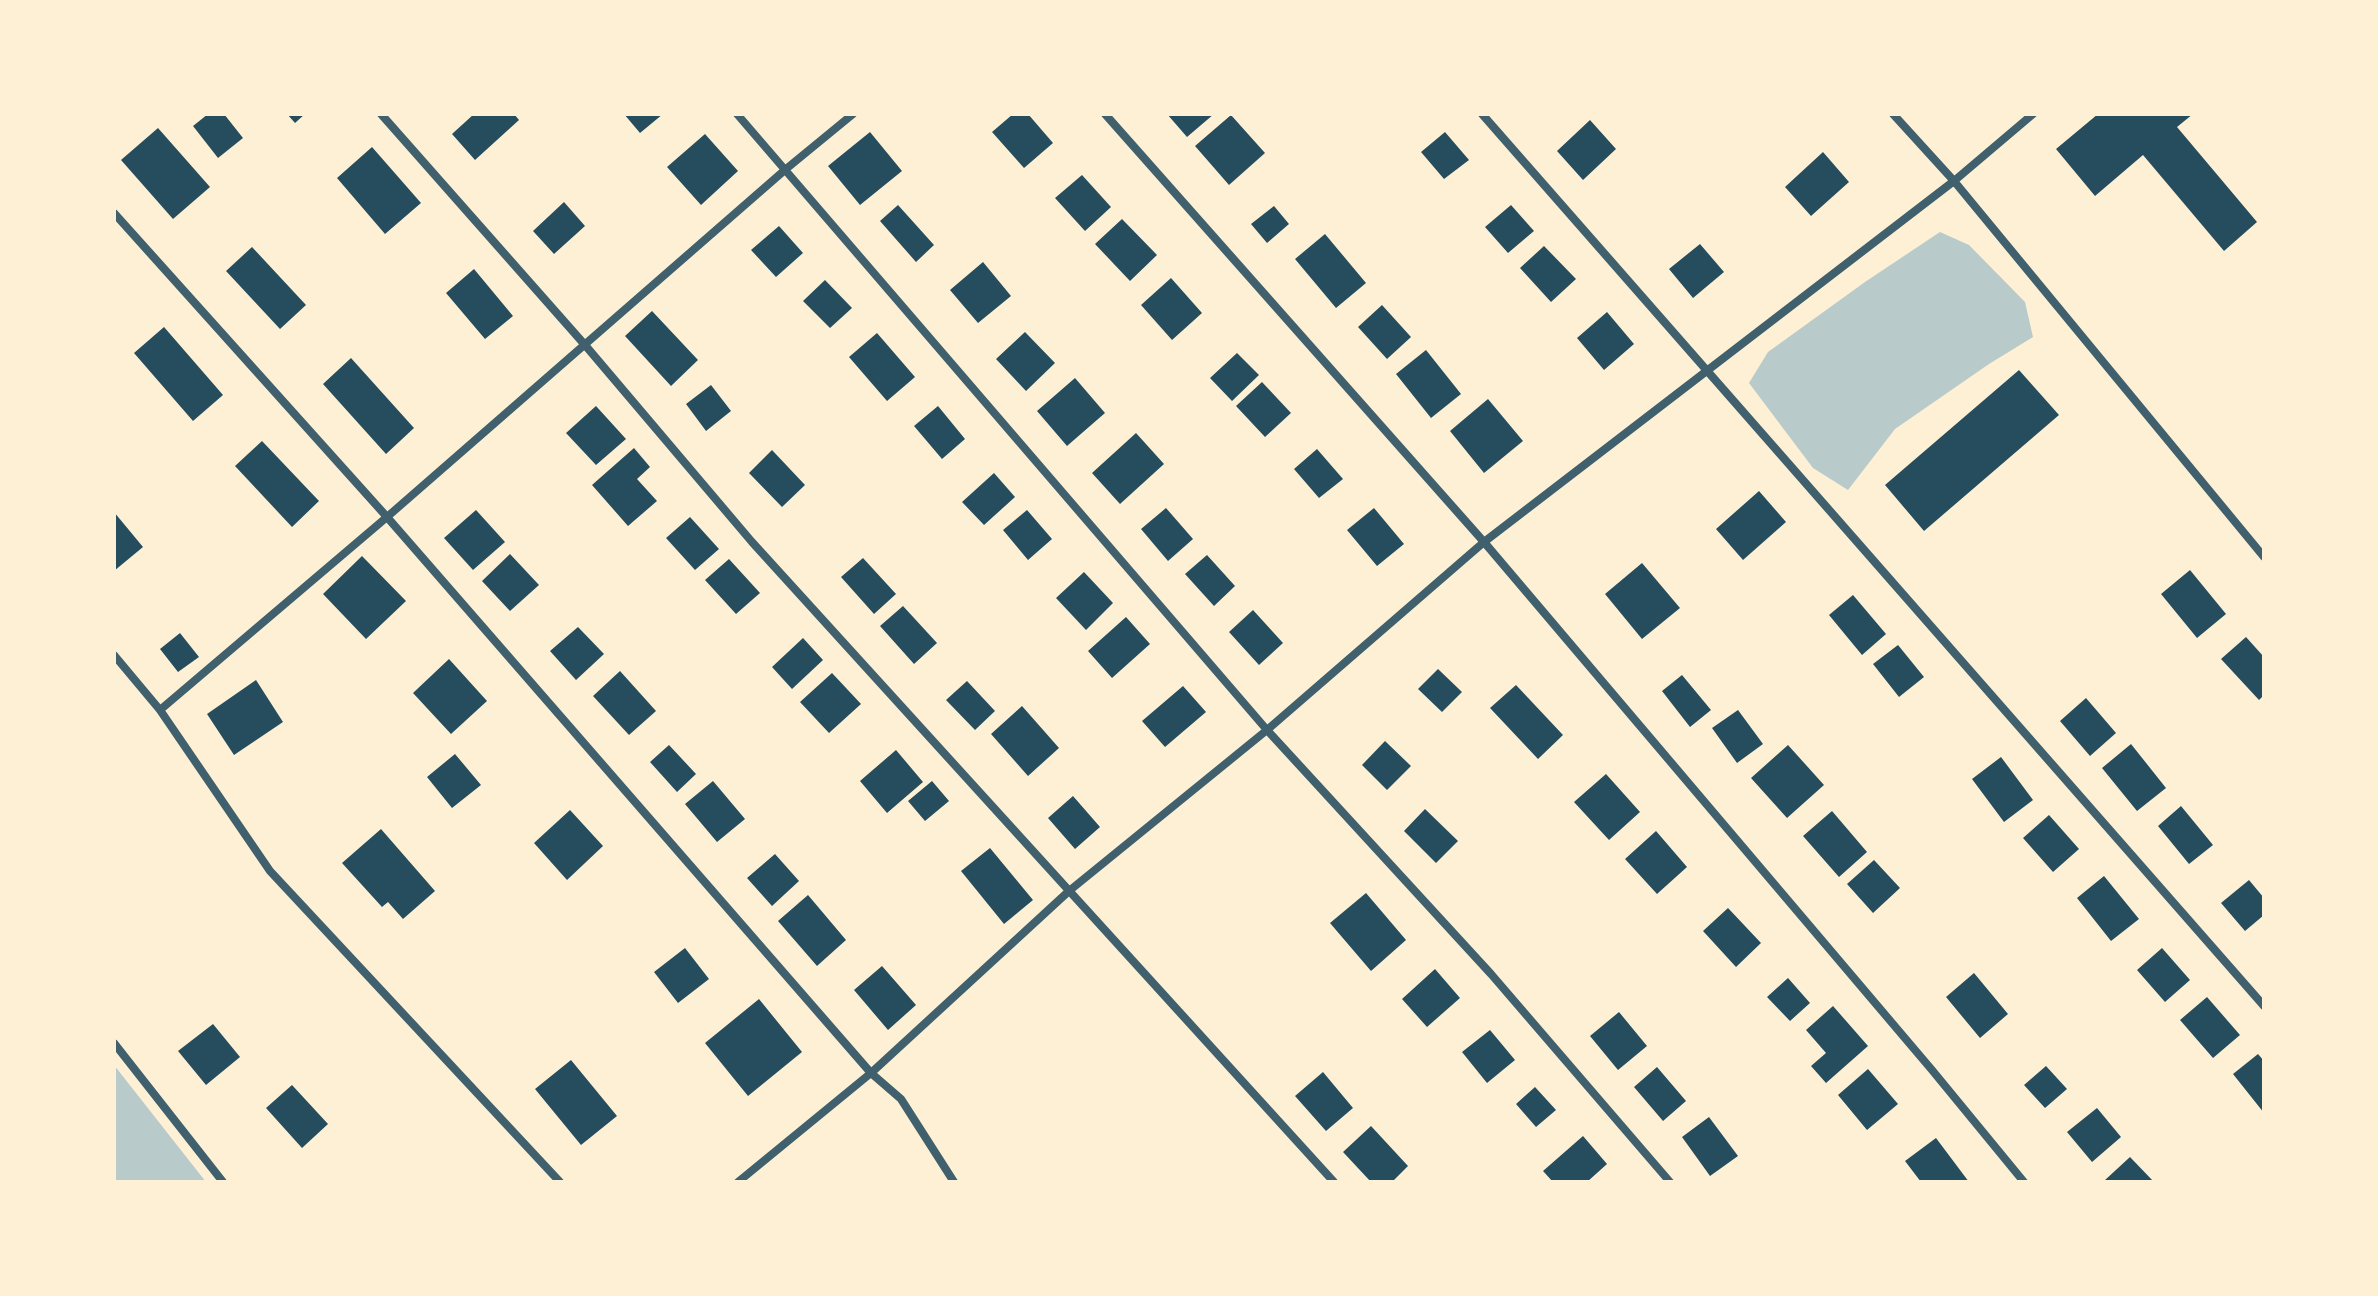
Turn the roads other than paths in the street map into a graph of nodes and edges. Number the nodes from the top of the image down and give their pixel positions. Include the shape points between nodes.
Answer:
1 (381, 114) edge
2 (737, 114) edge
3 (853, 114) edge
4 (1105, 114) edge
5 (1482, 114) edge
6 (1893, 114) edge
7 (2033, 114) edge
8 (786, 169) junction
9 (1954, 181) junction
10 (114, 213) edge
11 (585, 345) junction
12 (1707, 370) junction
13 (387, 517) junction
14 (1484, 542) junction
15 (2264, 557) edge
16 (114, 655) edge
17 (160, 710) junction
18 (1267, 730) junction
19 (1069, 891) junction
20 (2264, 1006) edge
21 (114, 1043) edge
22 (871, 1073) junction
23 (223, 1182) edge
24 (560, 1182) edge
25 (738, 1182) edge
26 (954, 1182) edge
27 (1334, 1182) edge
28 (1670, 1182) edge
29 (2024, 1182) edge

1 - 11 street
2 - 8 street
3 - 8 street
4 - 14 street
5 - 12 street
6 - 9 street
7 - 9 street
8 - 11 street
8 - 18 street
9 - 12 street
9 - 15 street
10 - 13 street
11 - 13 street
11 - 19 street via 752,542
12 - 14 street
12 - 20 street
13 - 17 street
13 - 22 street
14 - 18 street
14 - 29 street
16 - 17 street
17 - 24 street via 270,871
18 - 19 street
18 - 28 street via 1491,974
19 - 22 street
19 - 27 street
21 - 23 street
22 - 25 street
22 - 26 street via 901,1099

